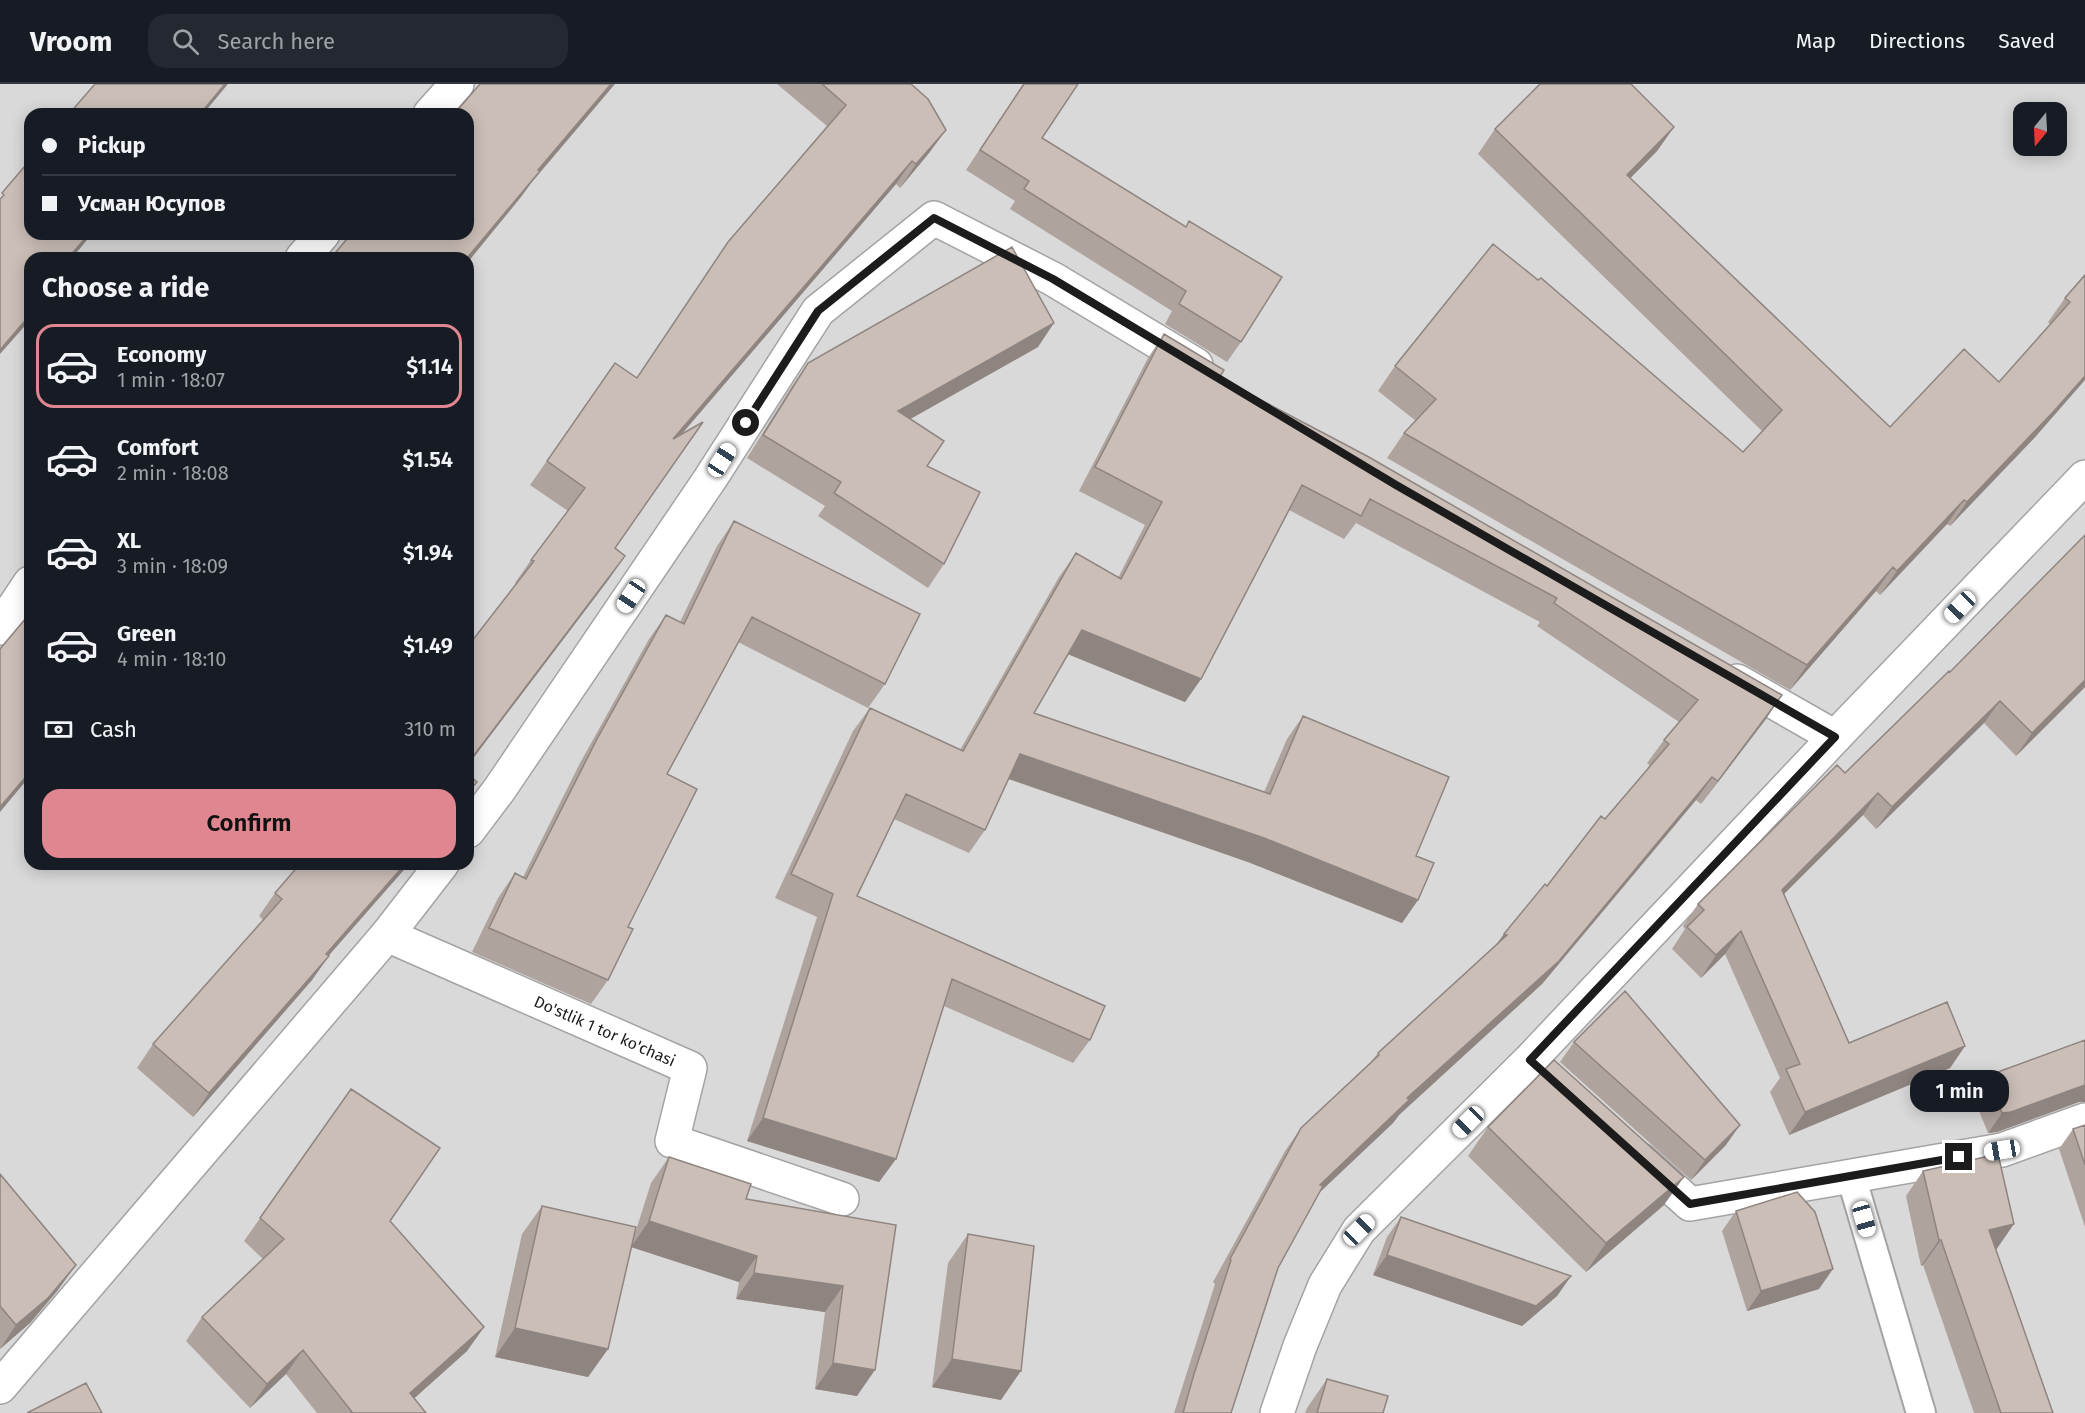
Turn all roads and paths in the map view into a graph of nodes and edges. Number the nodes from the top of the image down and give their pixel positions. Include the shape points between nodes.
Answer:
1 (458, 84) edge
2 (436, 108) edge
3 (317, 240) edge
4 (307, 252) edge
5 (1225, 382) edge
6 (2085, 477) edge
7 (24, 592) edge
8 (0, 628) edge
9 (1712, 667) edge
10 (1835, 737) junction
11 (474, 823) edge
12 (437, 870) edge
13 (387, 935) junction
14 (2085, 1120) edge
15 (1619, 1140) edge
16 (1851, 1176) junction
17 (842, 1199) dead end
18 (0, 1387) edge
19 (1277, 1413) edge
20 (1921, 1413) edge

1 - 2 street
3 - 4 street
5 - 11 street via 1053,279 934,218 818,311 703,488
6 - 10 street
7 - 8 street
9 - 10 street
10 - 19 street via 1539,1068 1359,1230 1325,1285
12 - 13 street
13 - 17 street, Do'stlik 1 tor ko'chasi via 690,1068 672,1141
13 - 18 street
14 - 16 street via 2002,1150
15 - 16 street via 1690,1204
16 - 20 lane

